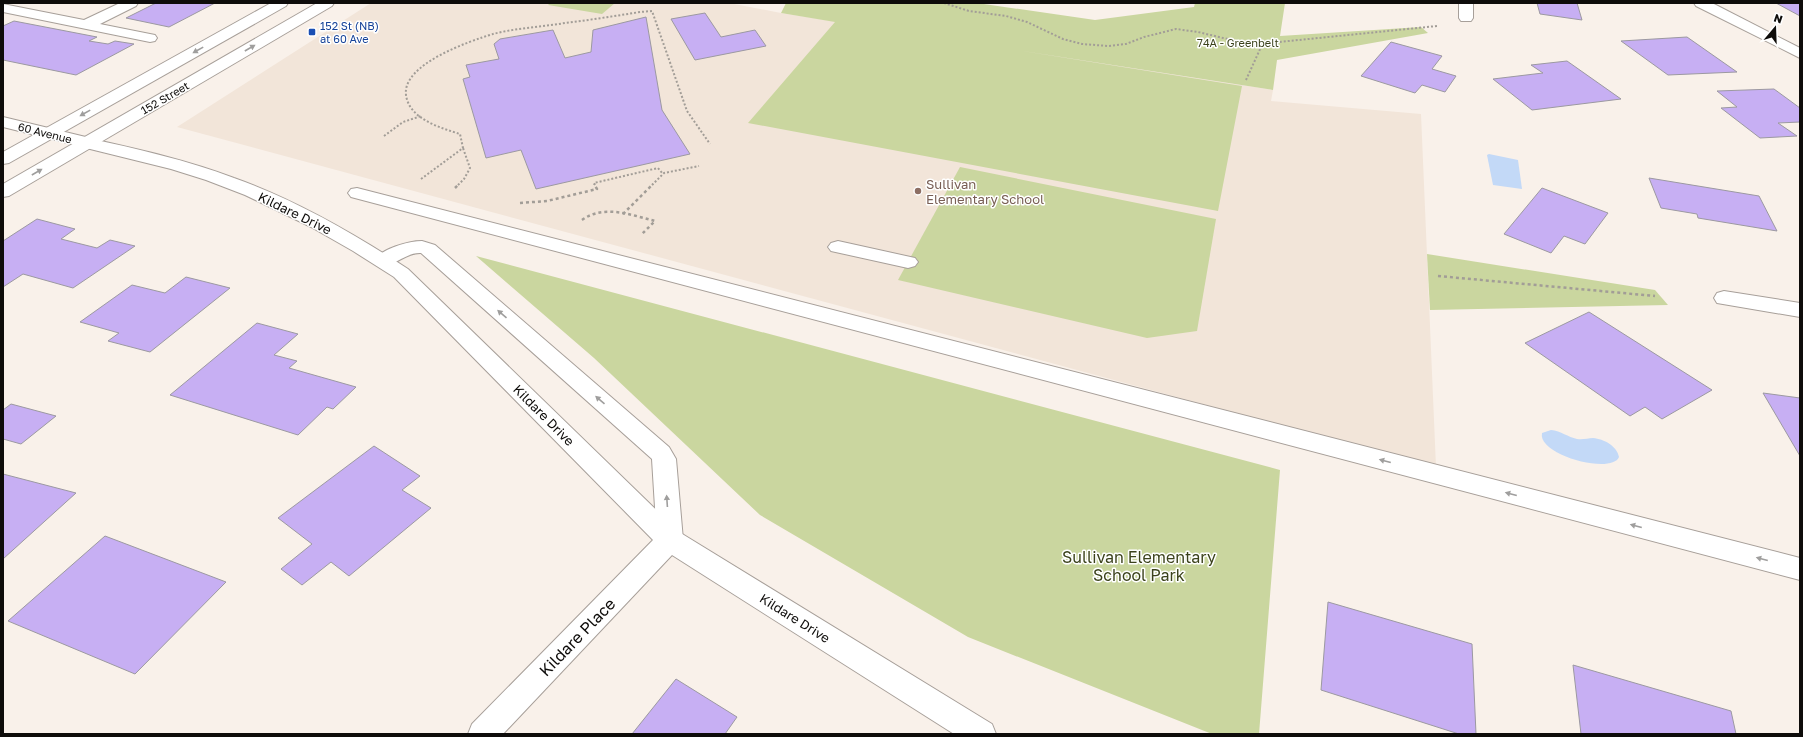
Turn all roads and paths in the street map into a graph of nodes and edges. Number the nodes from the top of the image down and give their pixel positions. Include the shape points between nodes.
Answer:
1 (16, 3) edge
2 (130, 3) edge
3 (281, 3) edge
4 (327, 3) edge
5 (944, 3) edge
6 (1466, 3) edge
7 (1701, 3) edge
8 (3, 8) edge
9 (1466, 18) dead end
10 (86, 25) junction
11 (1441, 25) dead end
12 (150, 38) dead end
13 (1261, 47) junction
14 (1800, 54) edge
15 (1246, 80) dead end
16 (421, 116) junction
17 (3, 122) edge
18 (48, 134) junction
19 (384, 136) dead end
20 (88, 143) junction
21 (710, 144) dead end
22 (463, 148) junction
23 (3, 159) edge
24 (699, 166) dead end
25 (663, 174) junction
26 (418, 181) dead end
27 (461, 190) dead end
28 (3, 192) edge
29 (357, 193) dead end
30 (515, 204) dead end
31 (623, 214) junction
32 (578, 225) dead end
33 (639, 237) dead end
34 (838, 247) dead end
35 (383, 261) junction
36 (908, 262) dead end
37 (1438, 276) dead end
38 (1655, 296) dead end
39 (1724, 298) dead end
40 (1800, 310) edge
41 (670, 540) junction
42 (1800, 569) edge
43 (483, 734) edge
44 (981, 734) edge

1 - 8 street
2 - 10 street
3 -> 18 street, 152 Street
20 -> 4 street, 152 Street
5 - 13 path via 969,11 1027,22 1063,39 1082,44 1126,44 1176,30 1198,32
6 - 9 street
7 - 14 street
8 - 10 street
10 - 12 street
11 - 13 path via 1276,42
13 - 15 path
16 - 19 path via 403,122
16 - 21 path via 407,98 407,86 415,73 435,58 486,36 544,25 652,11 687,111
16 - 22 path via 436,126 460,134
17 - 18 street, 60 Avenue
18 - 20 street, 60 Avenue
18 - 23 street, 152 Street
28 -> 20 street, 152 Street
20 - 35 street, Kildare Drive via 229,182 317,223
22 - 26 path
22 - 27 path via 470,168 464,179 454,188
24 - 25 path
25 - 30 path via 658,168 594,183 597,189 533,203
25 - 31 path
42 -> 29 street
31 - 32 path via 611,211 588,214
31 - 33 path via 655,221
34 - 36 street
35 - 41 street, Kildare Drive via 401,273
41 -> 35 street via 665,466 661,453 428,249 420,246 411,247
37 - 38 path
39 - 40 street
41 - 43 street, Kildare Place
41 - 44 street, Kildare Drive

